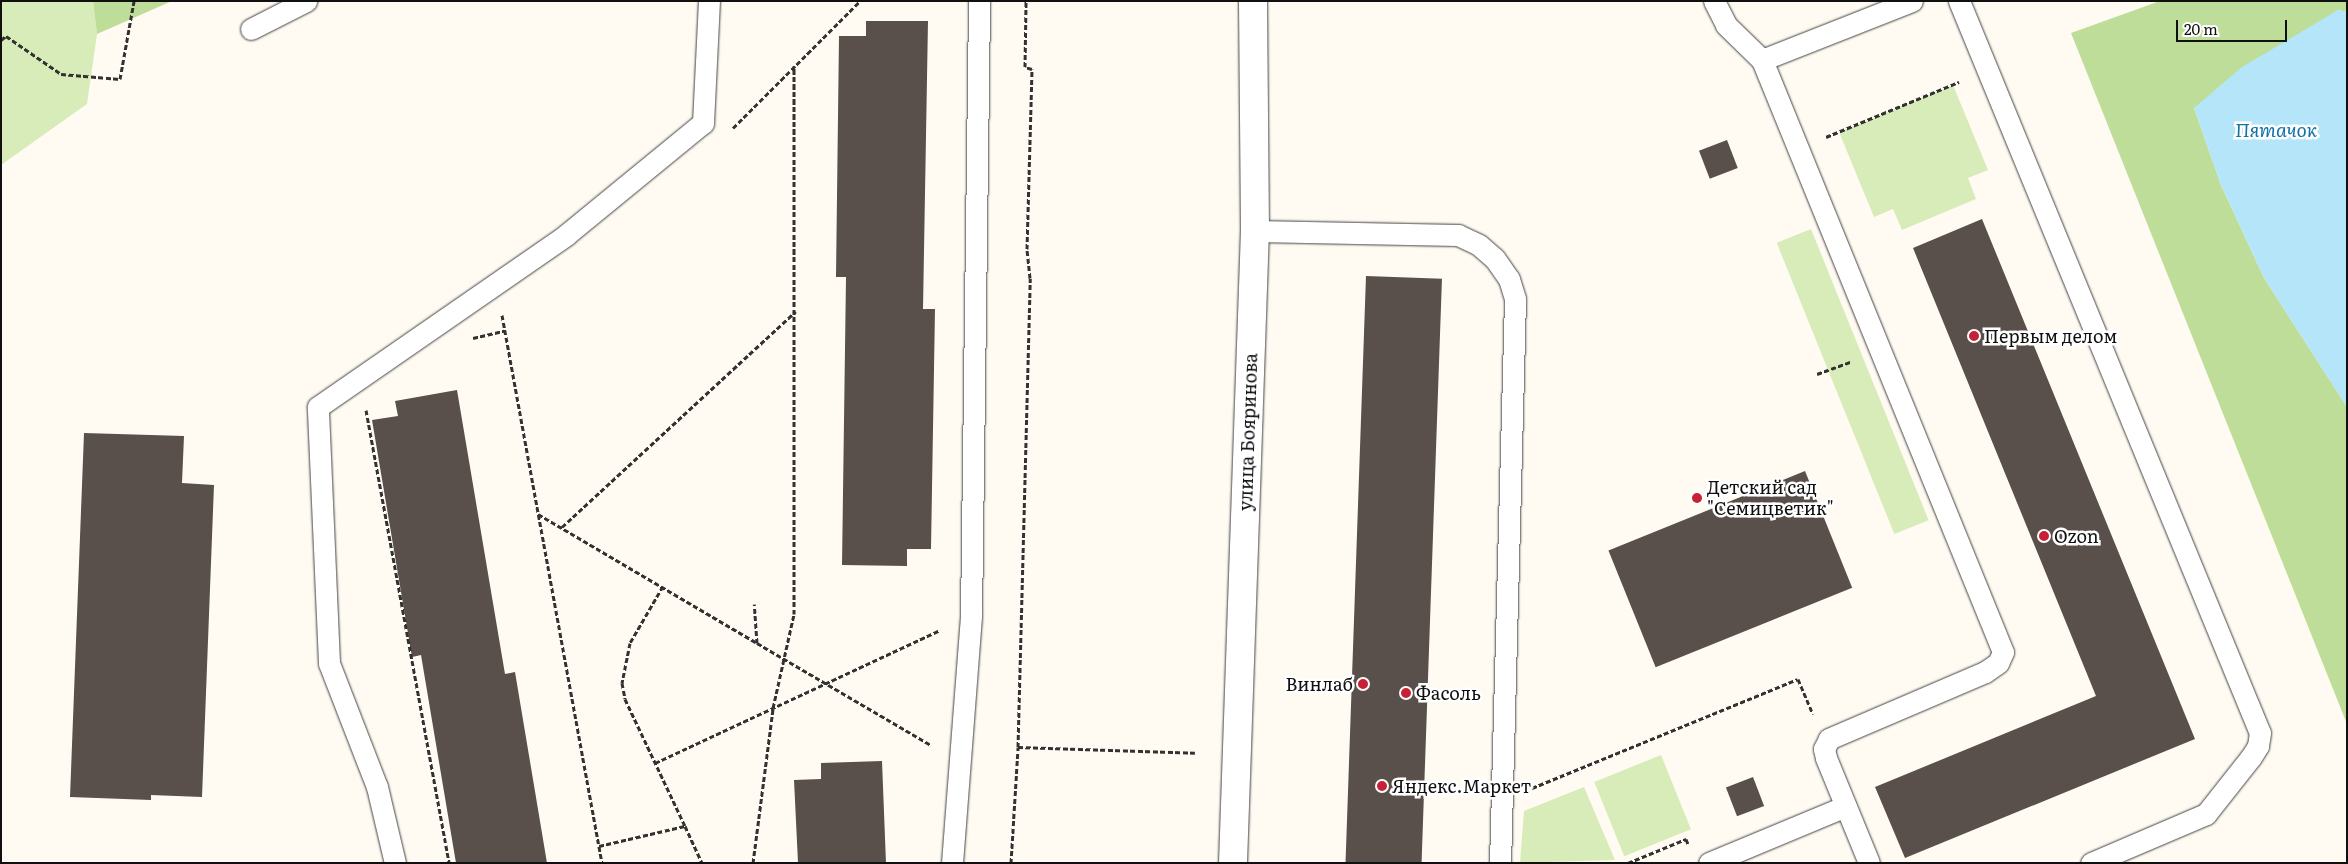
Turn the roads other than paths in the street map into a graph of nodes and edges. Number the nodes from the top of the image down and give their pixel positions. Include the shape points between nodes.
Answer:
1 (306, 1) edge
2 (709, 1) edge
3 (979, 1) edge
4 (1253, 1) edge
5 (1714, 1) edge
6 (1912, 1) edge
7 (1959, 1) edge
8 (251, 29) dead end
9 (1762, 60) junction
10 (1255, 231) junction
11 (1846, 806) junction
12 (395, 863) edge
13 (952, 863) edge
14 (1233, 863) edge
15 (1500, 863) edge
16 (1709, 863) edge
17 (1869, 863) edge
18 (2091, 863) edge

1 - 8 lane
2 - 12 lane via 703,122 566,235 318,406 329,663 377,787
3 - 13 lane via 971,616
4 - 10 street, улица Бояринова
5 - 9 lane via 1726,25
6 - 9 lane
7 - 18 lane via 2260,733 2252,757 2206,814
9 - 11 lane via 2003,652 1998,663 1985,672 1830,739 1824,749
10 - 14 street, улица Бояринова
10 - 15 lane via 1458,235 1479,245 1495,259 1509,279 1515,299
11 - 16 lane
11 - 17 lane

